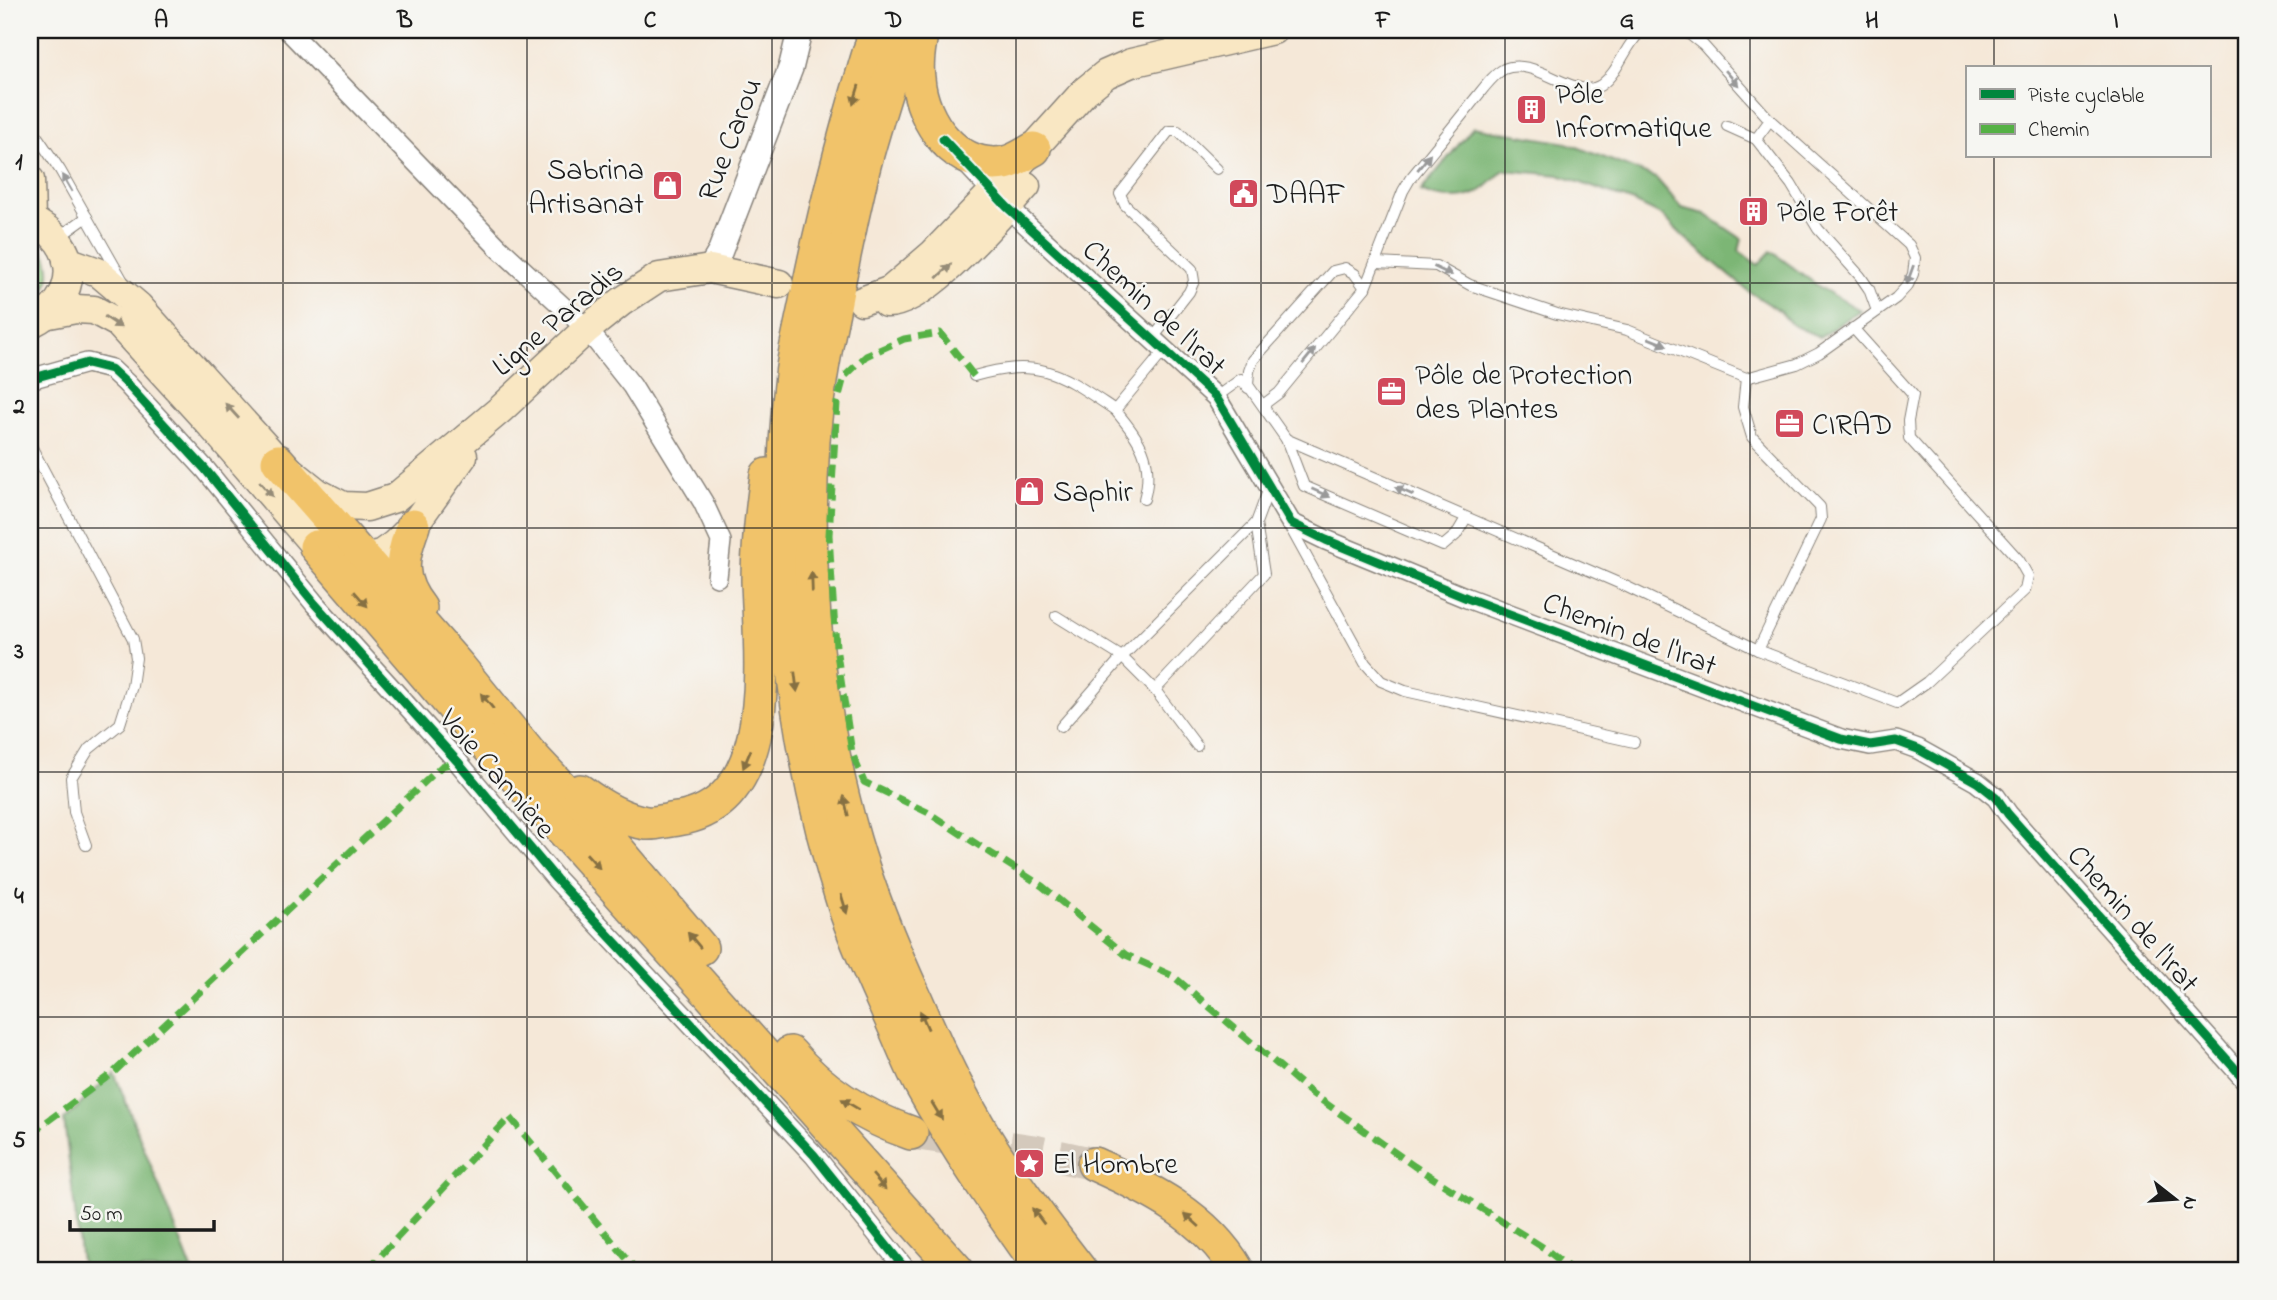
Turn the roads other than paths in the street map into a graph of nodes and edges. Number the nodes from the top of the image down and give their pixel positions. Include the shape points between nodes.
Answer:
1 (288, 30) edge
2 (800, 30) edge
3 (876, 30) edge
4 (905, 30) edge
5 (922, 30) edge
6 (1273, 30) edge
7 (1642, 30) edge
8 (1684, 30) edge
9 (1235, 34) edge
10 (1168, 54) junction
11 (1085, 91) junction
12 (1770, 120) junction
13 (1727, 126) dead end
14 (30, 127) edge
15 (943, 139) junction
16 (1756, 139) junction
17 (1034, 149) junction
18 (1217, 169) dead end
19 (30, 180) edge
20 (1001, 199) junction
21 (87, 217) junction
22 (30, 220) edge
23 (820, 234) junction
24 (62, 250) junction
25 (1377, 263) junction
26 (710, 269) junction
27 (779, 284) dead end
28 (1365, 288) junction
29 (138, 306) junction
30 (1877, 311) junction
31 (39, 319) edge
32 (1853, 328) junction
33 (587, 329) junction
34 (1159, 343) junction
35 (974, 376) dead end
36 (1746, 378) junction
37 (30, 379) edge
38 (1216, 397) junction
39 (1263, 405) junction
40 (500, 409) junction
41 (1115, 410) junction
42 (1286, 439) junction
43 (30, 444) edge
44 (278, 461) junction
45 (1269, 487) junction
46 (1144, 499) dead end
47 (1466, 518) junction
48 (1256, 523) junction
49 (413, 526) junction
50 (316, 547) junction
51 (362, 558) junction
52 (717, 578) dead end
53 (1056, 616) dead end
54 (1758, 650) junction
55 (1122, 657) junction
56 (460, 668) junction
57 (1155, 690) junction
58 (1061, 727) dead end
59 (1634, 742) dead end
60 (1197, 746) dead end
61 (530, 754) junction
62 (86, 845) dead end
63 (2247, 1082) edge
64 (911, 1133) tunnel mouth
65 (1094, 1164) tunnel mouth
66 (906, 1270) edge
67 (957, 1270) edge
68 (1042, 1270) edge
69 (1080, 1270) edge
70 (1237, 1270) edge

1 - 33 street via 488,238
2 - 26 street, Rue Carou via 791,67
3 -> 23 highway
69 -> 4 highway via 984,1135 942,1059 897,959 854,838 831,743 821,674 811,585 813,441 821,369 864,165
5 - 15 highway via 918,79 927,115
6 - 9 main road
25 -> 7 lane via 1410,179 1503,69 1530,68 1581,88 1599,87
8 -> 12 lane
9 - 10 main road
10 - 11 main road via 1106,74
10 - 20 main road via 1127,80
11 - 17 main road
11 - 20 main road via 1064,129
12 - 16 lane
12 -> 30 lane via 1909,245 1915,258 1908,285
13 - 16 lane
21 -> 14 lane
15 - 17 highway via 965,157 989,164 1008,163
15 - 20 street, Chemin de l'Irat
16 - 30 lane via 1818,229 1860,276
17 - 20 main road
18 - 34 lane via 1178,131 1169,131 1120,194 1125,205 1192,269 1194,281
19 - 22 main road
20 -> 20 main road via 891,290 862,301 894,304 923,290 948,267
20 - 34 street, Chemin de l'Irat
21 - 24 lane
21 - 29 lane
22 - 24 main road via 45,228
23 -> 61 highway via 775,418 759,526 759,709 752,746 739,777 705,810 648,823 598,805
23 -> 68 highway via 792,373 784,510 786,596 805,757 848,916 920,1082
24 - 29 main road via 98,272
24 - 31 main road via 67,285 60,302
25 - 28 lane
25 -> 36 lane via 1436,266 1470,285 1557,314 1627,330
26 - 27 main road, Ligne Paradis
26 - 33 main road, Ligne Paradis via 659,277
39 -> 28 lane via 1279,393
28 - 39 lane via 1345,268 1333,271 1253,360 1248,385
44 -> 29 main road
30 - 32 lane
31 -> 50 main road via 76,309 94,310 118,323
32 - 36 lane via 1808,359
32 - 54 lane via 1913,395 1909,438 2019,560 2028,576 2025,590 1927,682 1897,703
33 - 40 main road, Ligne Paradis
33 - 52 street via 632,386 703,502 721,541
34 - 38 street, Chemin de l'Irat
34 - 41 lane
35 - 41 lane via 1004,368 1052,372
36 - 54 lane via 1743,407 1752,437 1820,507 1821,519
37 - 66 street, Voie Cannière via 87,363 111,369 126,383 556,879 814,1155
38 - 39 lane via 1241,379
38 - 45 street, Chemin de l'Irat
39 - 42 lane
40 - 44 main road, Ligne Paradis via 395,498 367,507 343,506
40 - 49 main road, Ligne Paradis
41 - 46 lane via 1137,436 1147,460 1149,484
47 -> 42 lane
42 -> 47 lane via 1304,486 1435,544 1447,544
43 - 62 lane via 133,639 136,658 120,724 89,749 71,778 74,811
44 - 51 highway
45 - 48 lane
45 - 59 lane via 1364,663 1381,681 1405,691
45 - 63 street, Chemin de l'Irat via 1291,523 1326,540 1841,739 1870,744 1896,741 1918,749 1977,782 1996,797
47 - 54 lane via 1623,584
48 - 55 lane
48 - 57 lane via 1264,574
49 - 51 main road, Ligne Paradis via 381,554
49 - 56 highway via 403,553 403,577
50 - 51 main road
50 -> 67 highway
51 - 56 highway
53 - 55 lane
55 - 57 lane
55 - 58 lane
61 -> 56 highway
57 - 60 lane
64 -> 61 highway via 843,1101 797,1061 596,824
70 -> 65 highway via 1229,1255 1188,1215 1147,1187

